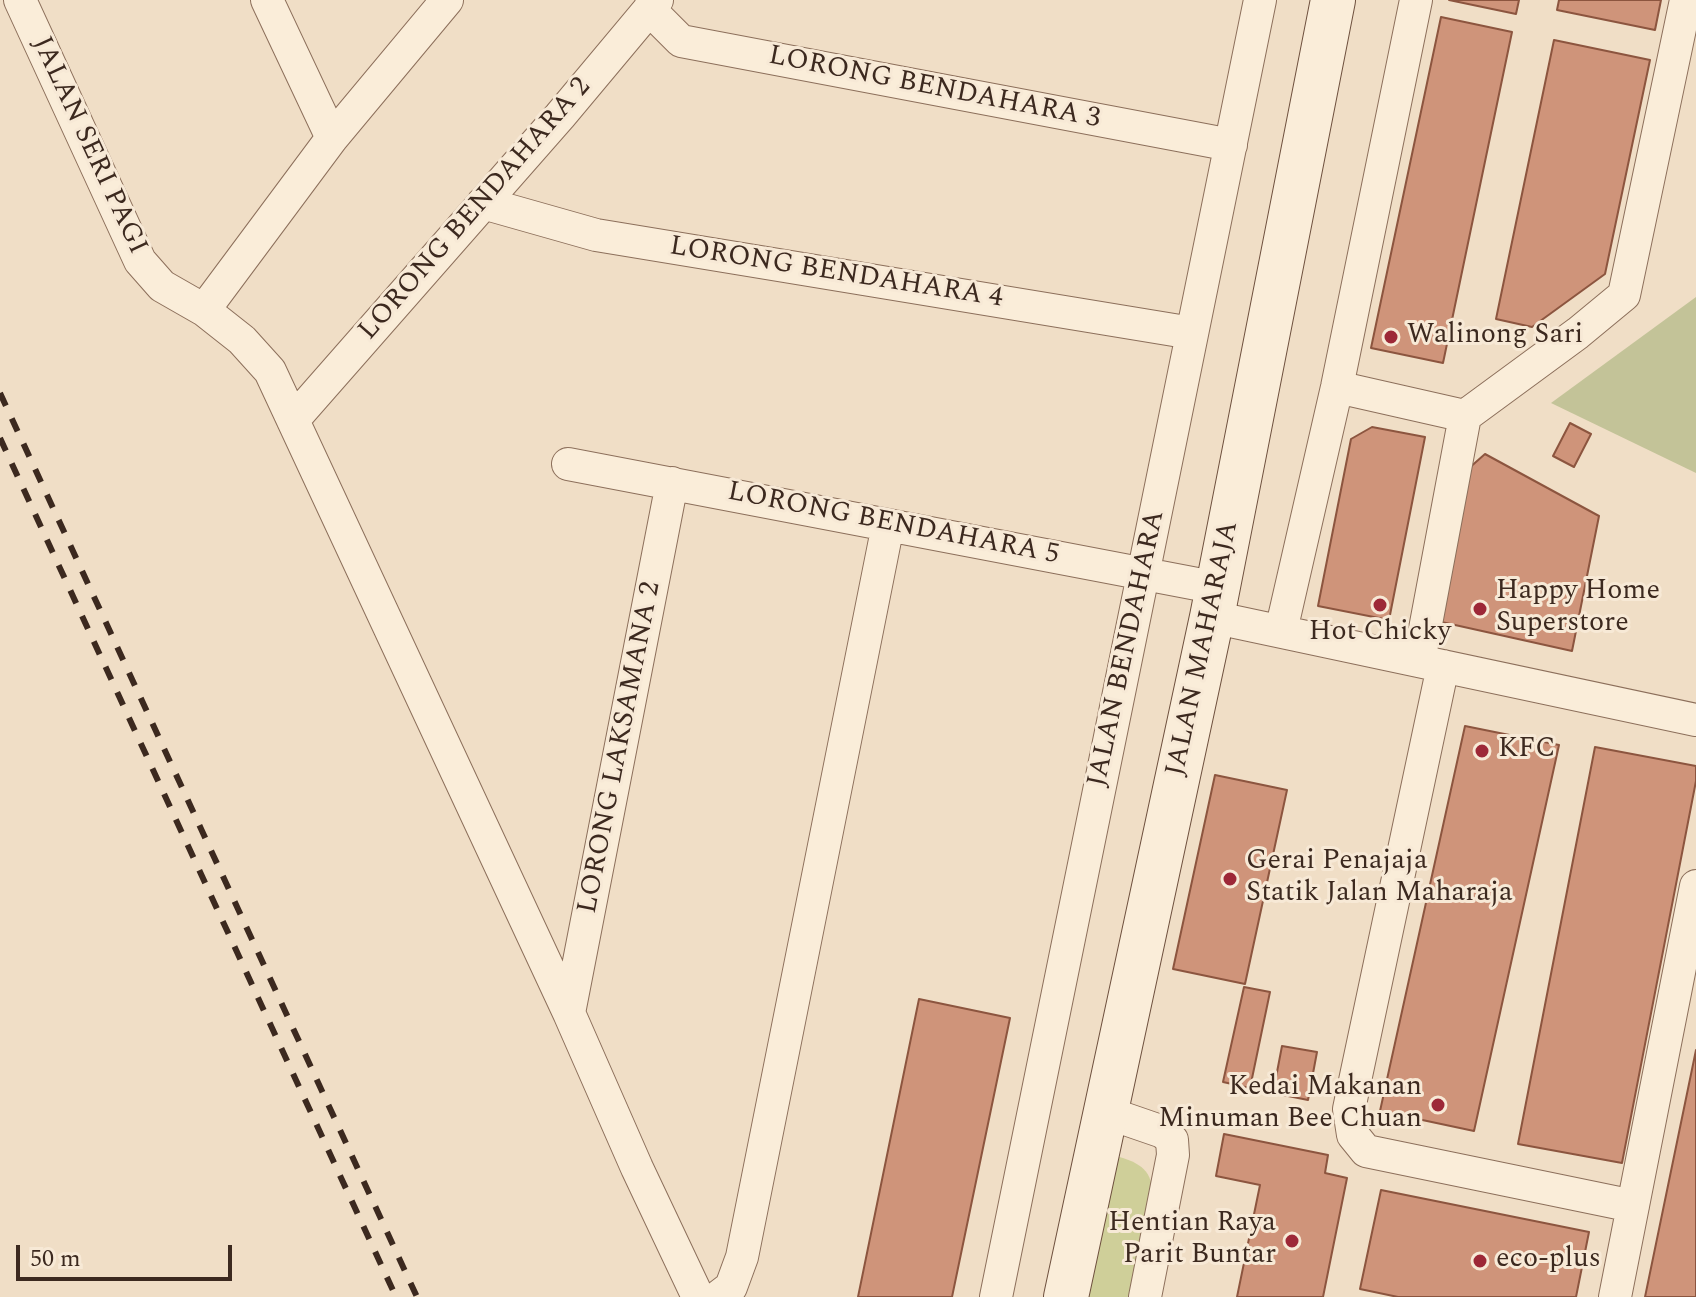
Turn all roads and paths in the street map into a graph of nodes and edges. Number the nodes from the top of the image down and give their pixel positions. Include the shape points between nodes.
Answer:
1 (20, 0) edge
2 (267, 0) edge
3 (447, 0) edge
4 (1260, 0) edge
5 (1333, 0) edge
6 (1416, 0) edge
7 (1686, 0) edge
8 (653, 5) edge
9 (332, 138) junction
10 (1231, 145) junction
11 (483, 203) junction
12 (204, 310) junction
13 (1192, 333) junction
14 (1337, 387) junction
15 (1465, 416) junction
16 (294, 419) junction
17 (568, 464) dead end
18 (672, 483) junction
19 (888, 525) junction
20 (1143, 573) junction
21 (1215, 602) junction
22 (1281, 631) junction
23 (1431, 663) junction
24 (1696, 720) edge
25 (1696, 886) edge
26 (569, 1013) junction
27 (1105, 1112) junction
28 (1633, 1206) junction
29 (698, 1297) edge
30 (718, 1297) edge
31 (996, 1297) edge
32 (1066, 1297) edge
33 (1145, 1297) edge
34 (1615, 1297) edge

1 - 12 street, JALAN SERI PAGI via 140,261 162,286
2 - 9 street
3 - 9 street
4 - 10 street, JALAN BENDAHARA
5 - 21 street, JALAN MAHARAJA
6 - 14 street
7 - 15 street via 1624,295
8 - 10 street, LORONG BENDAHARA 3 via 681,41
8 - 11 street, LORONG BENDAHARA 2
9 - 12 street
10 - 13 street, JALAN BENDAHARA
11 - 13 street, LORONG BENDAHARA 4 via 596,235
11 - 16 street, LORONG BENDAHARA 2
12 - 16 street, JALAN SERI PAGI via 270,371
13 - 20 street, JALAN BENDAHARA
14 - 15 street
14 - 22 street
15 - 23 street
16 - 26 street, JALAN SERI PAGI
17 - 18 street, LORONG BENDAHARA 5
18 - 19 street, LORONG BENDAHARA 5
18 - 26 street, LORONG LAKSAMANA 2
19 - 20 street, LORONG BENDAHARA 5
19 - 30 street via 742,1257 731,1287
20 - 21 street, LORONG BENDAHARA 5
20 - 31 street, JALAN BENDAHARA
21 - 22 street, LORONG BENDAHARA 5
21 - 27 street, JALAN MAHARAJA
22 - 23 street, LORONG BENDAHARA 5
23 - 24 street, LORONG BENDAHARA 5
23 - 28 street via 1349,1109 1353,1135 1366,1151
25 - 28 street
26 - 29 street, JALAN SERI PAGI
27 - 32 street, JALAN MAHARAJA
27 - 33 street via 1172,1140
28 - 34 street

